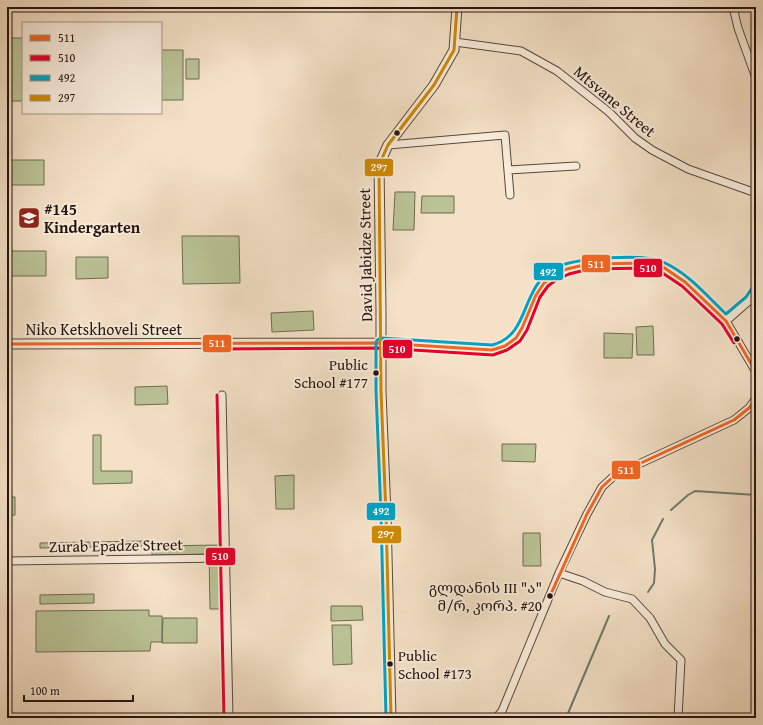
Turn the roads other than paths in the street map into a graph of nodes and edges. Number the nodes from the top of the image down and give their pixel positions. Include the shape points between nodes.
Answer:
1 (457, 7) edge
2 (733, 7) edge
3 (455, 42) junction
4 (756, 78) edge
5 (388, 145) junction
6 (576, 166) dead end
7 (508, 170) junction
8 (756, 193) edge
9 (510, 195) dead end
10 (756, 291) edge
11 (726, 321) junction
12 (381, 343) junction
13 (7, 344) edge
14 (756, 372) edge
15 (222, 395) dead end
16 (756, 398) edge
17 (226, 558) junction
18 (7, 561) edge
19 (559, 574) junction
20 (229, 718) edge
21 (392, 718) edge
22 (496, 718) edge
23 (678, 718) edge

1 - 3 street, David Jabidze Street
2 - 4 street
3 - 5 street, David Jabidze Street via 454,50 434,85
3 - 8 street, Mtsvane Street via 521,51 562,74 652,150 688,169
5 - 7 street via 505,135
5 - 12 street, David Jabidze Street via 379,164
6 - 7 street
7 - 9 street
10 - 11 street via 750,300
11 - 12 street, Niko Ketskhoveli Street via 685,282 663,267 651,263 588,264 567,269 544,283 516,338 505,346 492,350
11 - 14 street, Niko Ketskhoveli Street
12 - 13 street, Niko Ketskhoveli Street
12 - 21 street, David Jabidze Street
15 - 17 street
16 - 19 street via 749,408 734,420 615,475 598,494
17 - 18 street, Zurab Epadze Street
17 - 20 street
19 - 22 street via 502,711
19 - 23 street via 583,581 604,592 632,599 650,618 665,644 681,660

